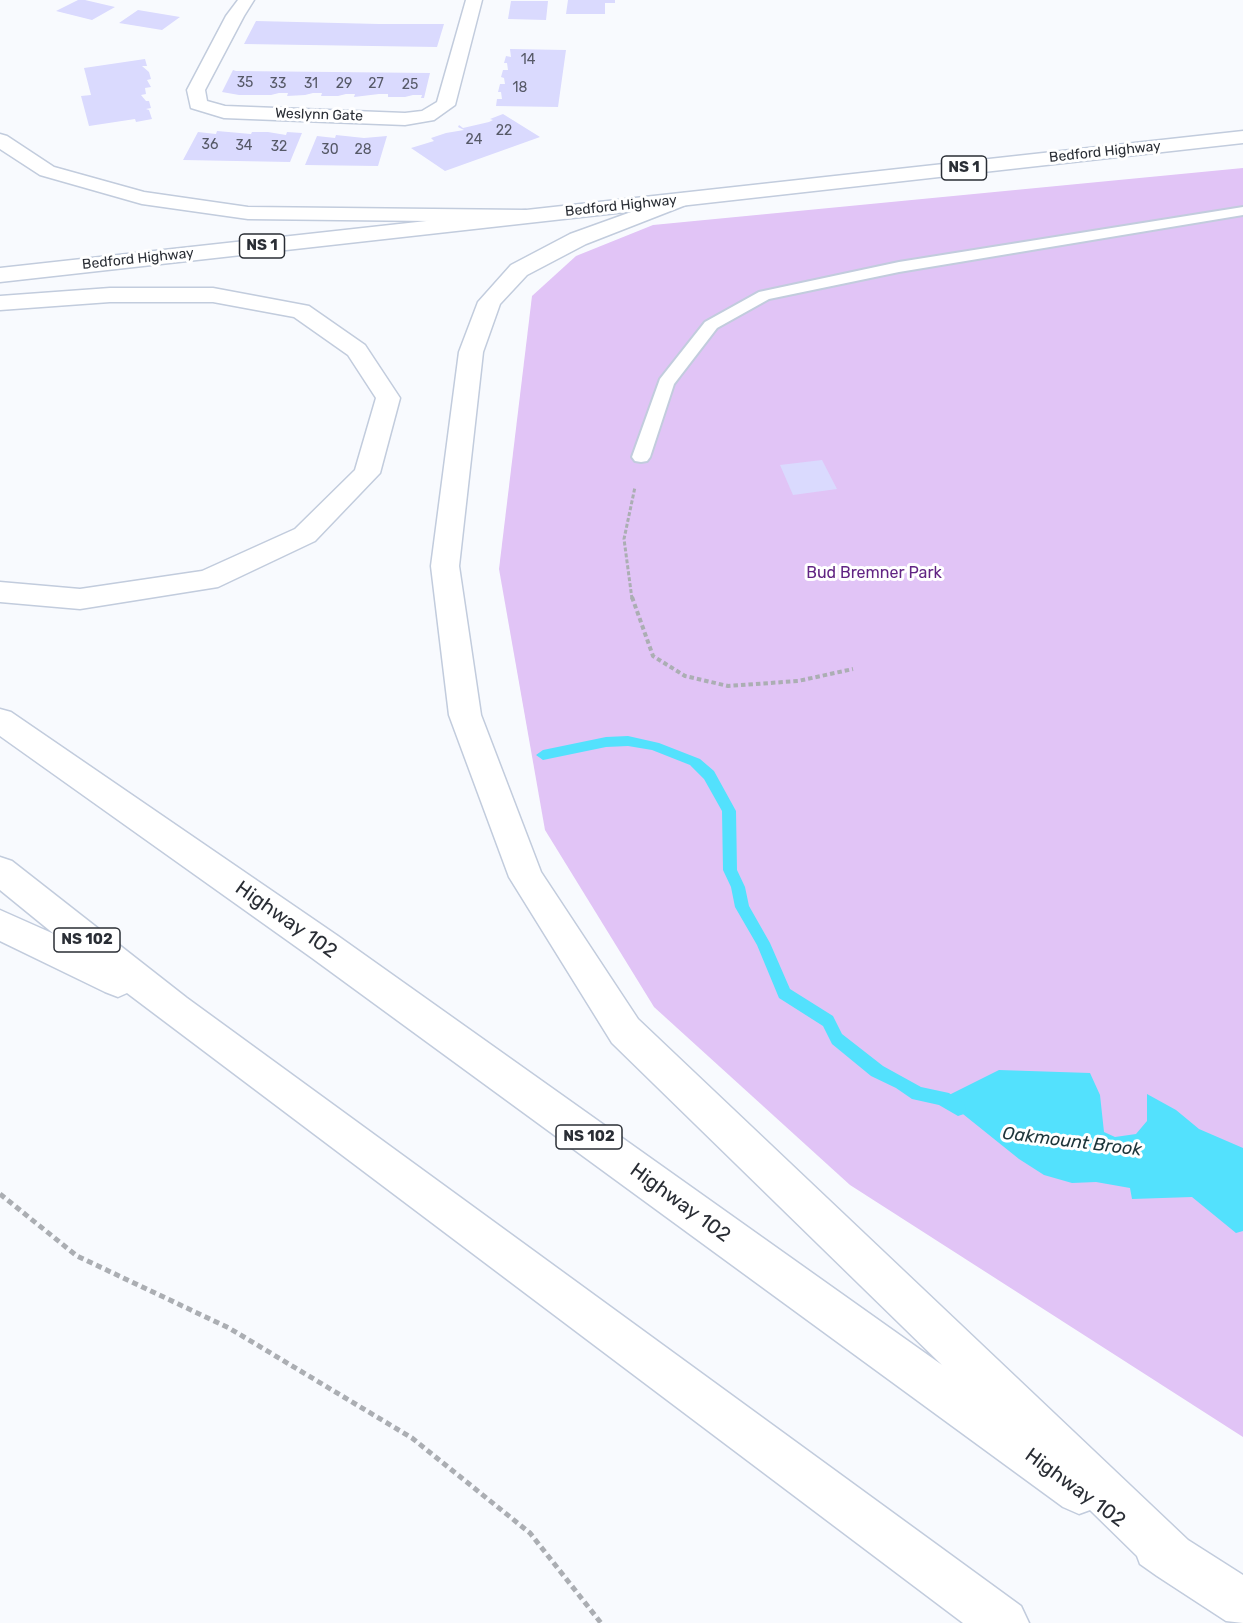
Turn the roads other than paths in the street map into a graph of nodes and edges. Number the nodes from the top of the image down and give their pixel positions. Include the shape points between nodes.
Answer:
1 (246, 0) edge
2 (474, 0) edge
3 (1243, 137) edge
4 (0, 140) edge
5 (684, 199) junction
6 (1237, 212) edge
7 (525, 216) junction
8 (0, 275) edge
9 (0, 303) edge
10 (641, 457) road end
11 (0, 592) edge
12 (0, 720) edge
13 (0, 871) edge
14 (0, 925) edge
15 (174, 1009) junction
16 (1174, 1559) junction
17 (1243, 1604) edge
18 (1004, 1623) edge

1 - 2 main road, Weslynn Gate via 196,90 198,104 224,112 405,119 427,116 446,105
3 - 5 main road, Bedford Highway / NS 1
4 - 7 main road via 47,171 142,198 248,213
5 - 7 main road, Bedford Highway / NS 1
5 - 16 main road via 568,244 519,270 489,302 471,352 445,566 465,715 526,877 625,1031
6 - 10 lane via 899,267 764,295 711,325 666,383
7 - 8 main road, Bedford Highway / NS 1
9 - 11 main road via 110,295 213,295 301,311 357,350 388,398 367,473 305,535 208,580 81,599
12 - 16 main road, Highway 102 / NS 102 via 325,947
13 - 15 main road, NS 102
14 - 15 main road
15 - 18 main road, NS 102
16 - 17 main road, Highway 102 / NS 102

